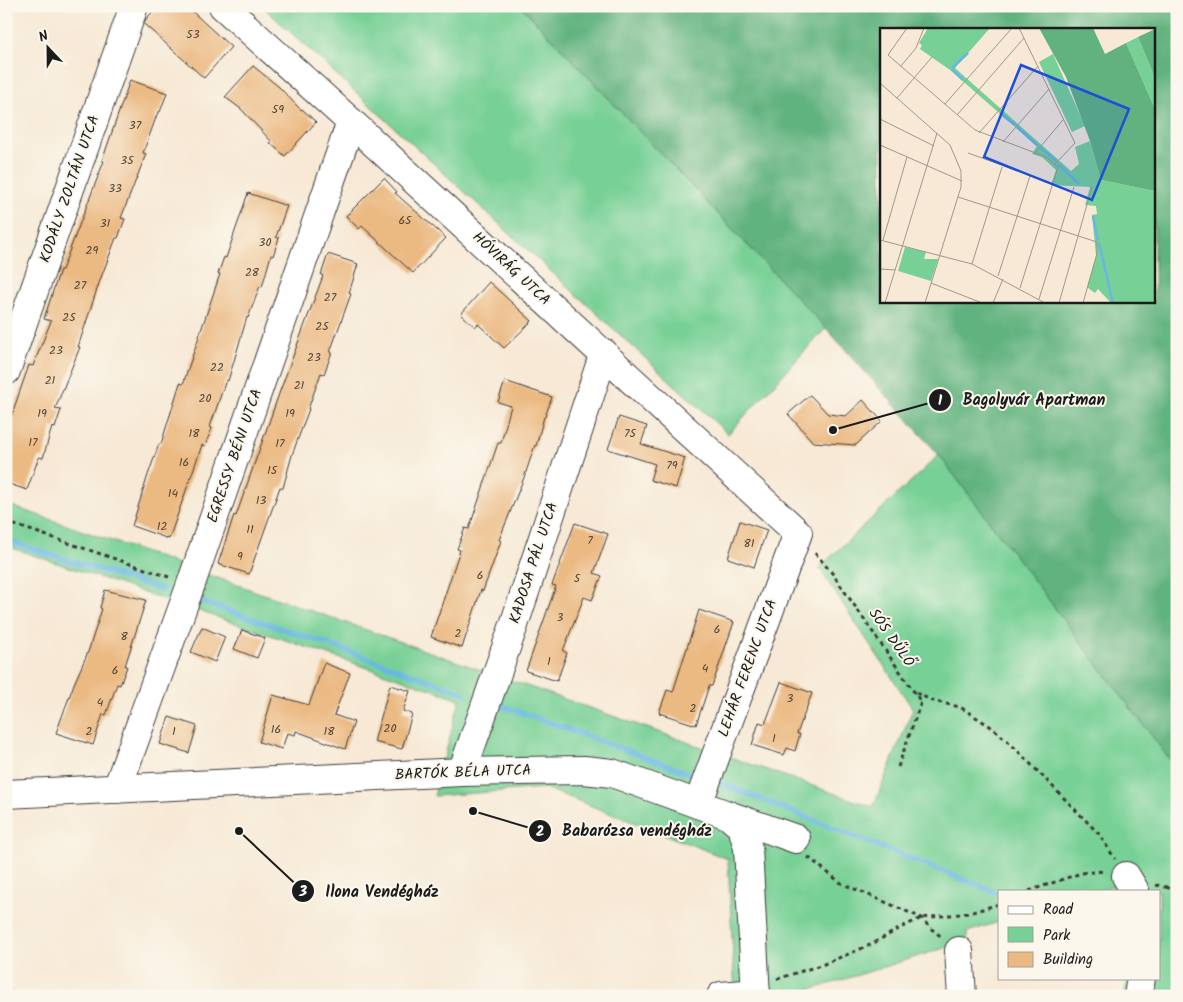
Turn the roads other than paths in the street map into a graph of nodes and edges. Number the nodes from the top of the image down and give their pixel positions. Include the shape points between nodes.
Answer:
1 (134, 6) edge
2 (223, 6) edge
3 (351, 122) junction
4 (604, 353) junction
5 (6, 371) edge
6 (798, 533) joint
7 (462, 772) junction
8 (117, 789) junction
9 (6, 794) edge
10 (698, 804) junction
11 (728, 815) junction
12 (790, 837) road end
13 (959, 951) road end
14 (1141, 980) edge
15 (756, 991) edge
16 (720, 996) edge
17 (962, 996) edge
18 (1138, 996) edge

1 - 5 street, KODÁLY ZOLTÁN UTCA
2 - 3 street, HÓVIRÁG UTCA
3 - 4 street, HÓVIRÁG UTCA
3 - 8 street, EGRESSY BÉNI UTCA
4 - 6 street, HÓVIRÁG UTCA
4 - 7 street, KADOSA PÁL UTCA
6 - 10 street, LEHÁR FERENC UTCA
7 - 8 street, BARTÓK BÉLA UTCA
7 - 10 street, BARTÓK BÉLA UTCA via 600,772
8 - 9 street, BARTÓK BÉLA UTCA
10 - 11 street, BARTÓK BÉLA UTCA
11 - 12 street
11 - 15 street, BARTÓK BÉLA UTCA via 742,828 748,848
13 - 17 street
14 - 18 street
15 - 16 street

